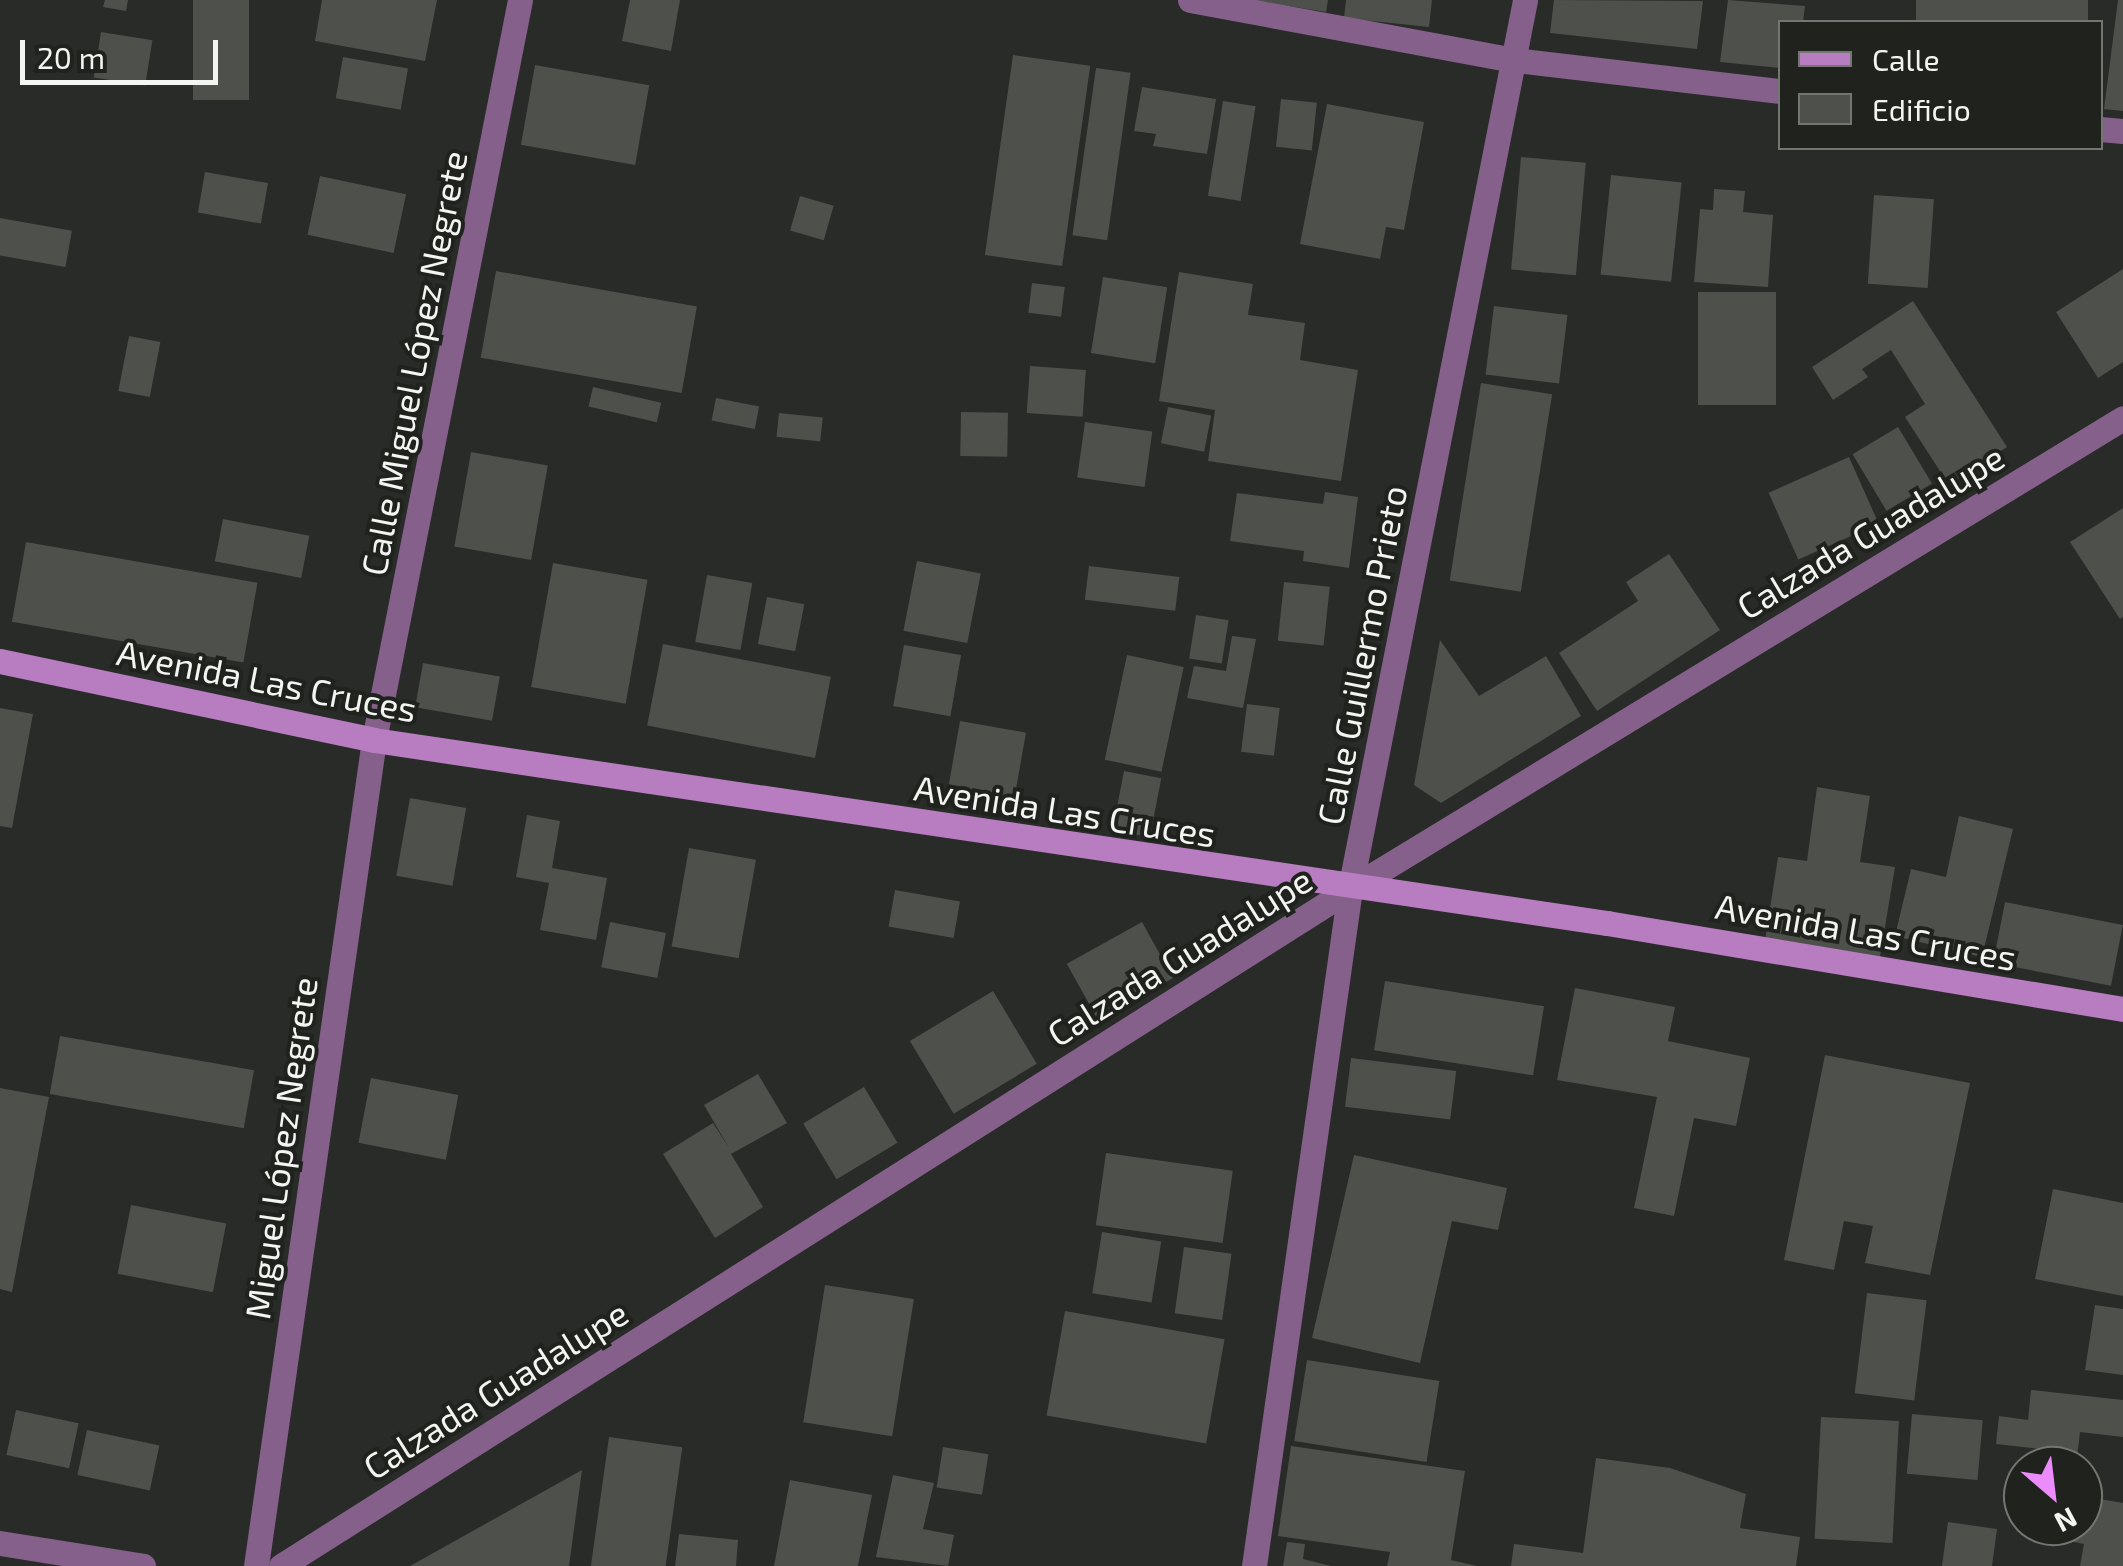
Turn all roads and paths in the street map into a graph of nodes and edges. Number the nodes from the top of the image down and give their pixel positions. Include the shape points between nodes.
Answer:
1 (520, 0) edge
2 (1190, 0) edge
3 (1525, 0) edge
4 (1515, 60) junction
5 (1778, 91) edge
6 (2123, 418) edge
7 (0, 661) edge
8 (374, 740) junction
9 (1350, 889) junction
10 (2123, 1010) edge
11 (0, 1542) edge
12 (143, 1566) edge
13 (256, 1566) edge
14 (282, 1566) edge
15 (1254, 1566) edge

1 - 8 street, Calle Miguel López Negrete
2 - 4 street
3 - 4 street, Calle Guillermo Prieto
4 - 5 street
4 - 9 street, Calle Guillermo Prieto
6 - 9 street, Calzada Guadalupe
7 - 8 street, Avenida Las Cruces
8 - 9 street, Avenida Las Cruces
8 - 13 street, Miguel López Negrete
9 - 10 street, Avenida Las Cruces via 1607,922
9 - 14 street, Calzada Guadalupe
9 - 15 street, Calle Guillermo Prieto
11 - 12 street

